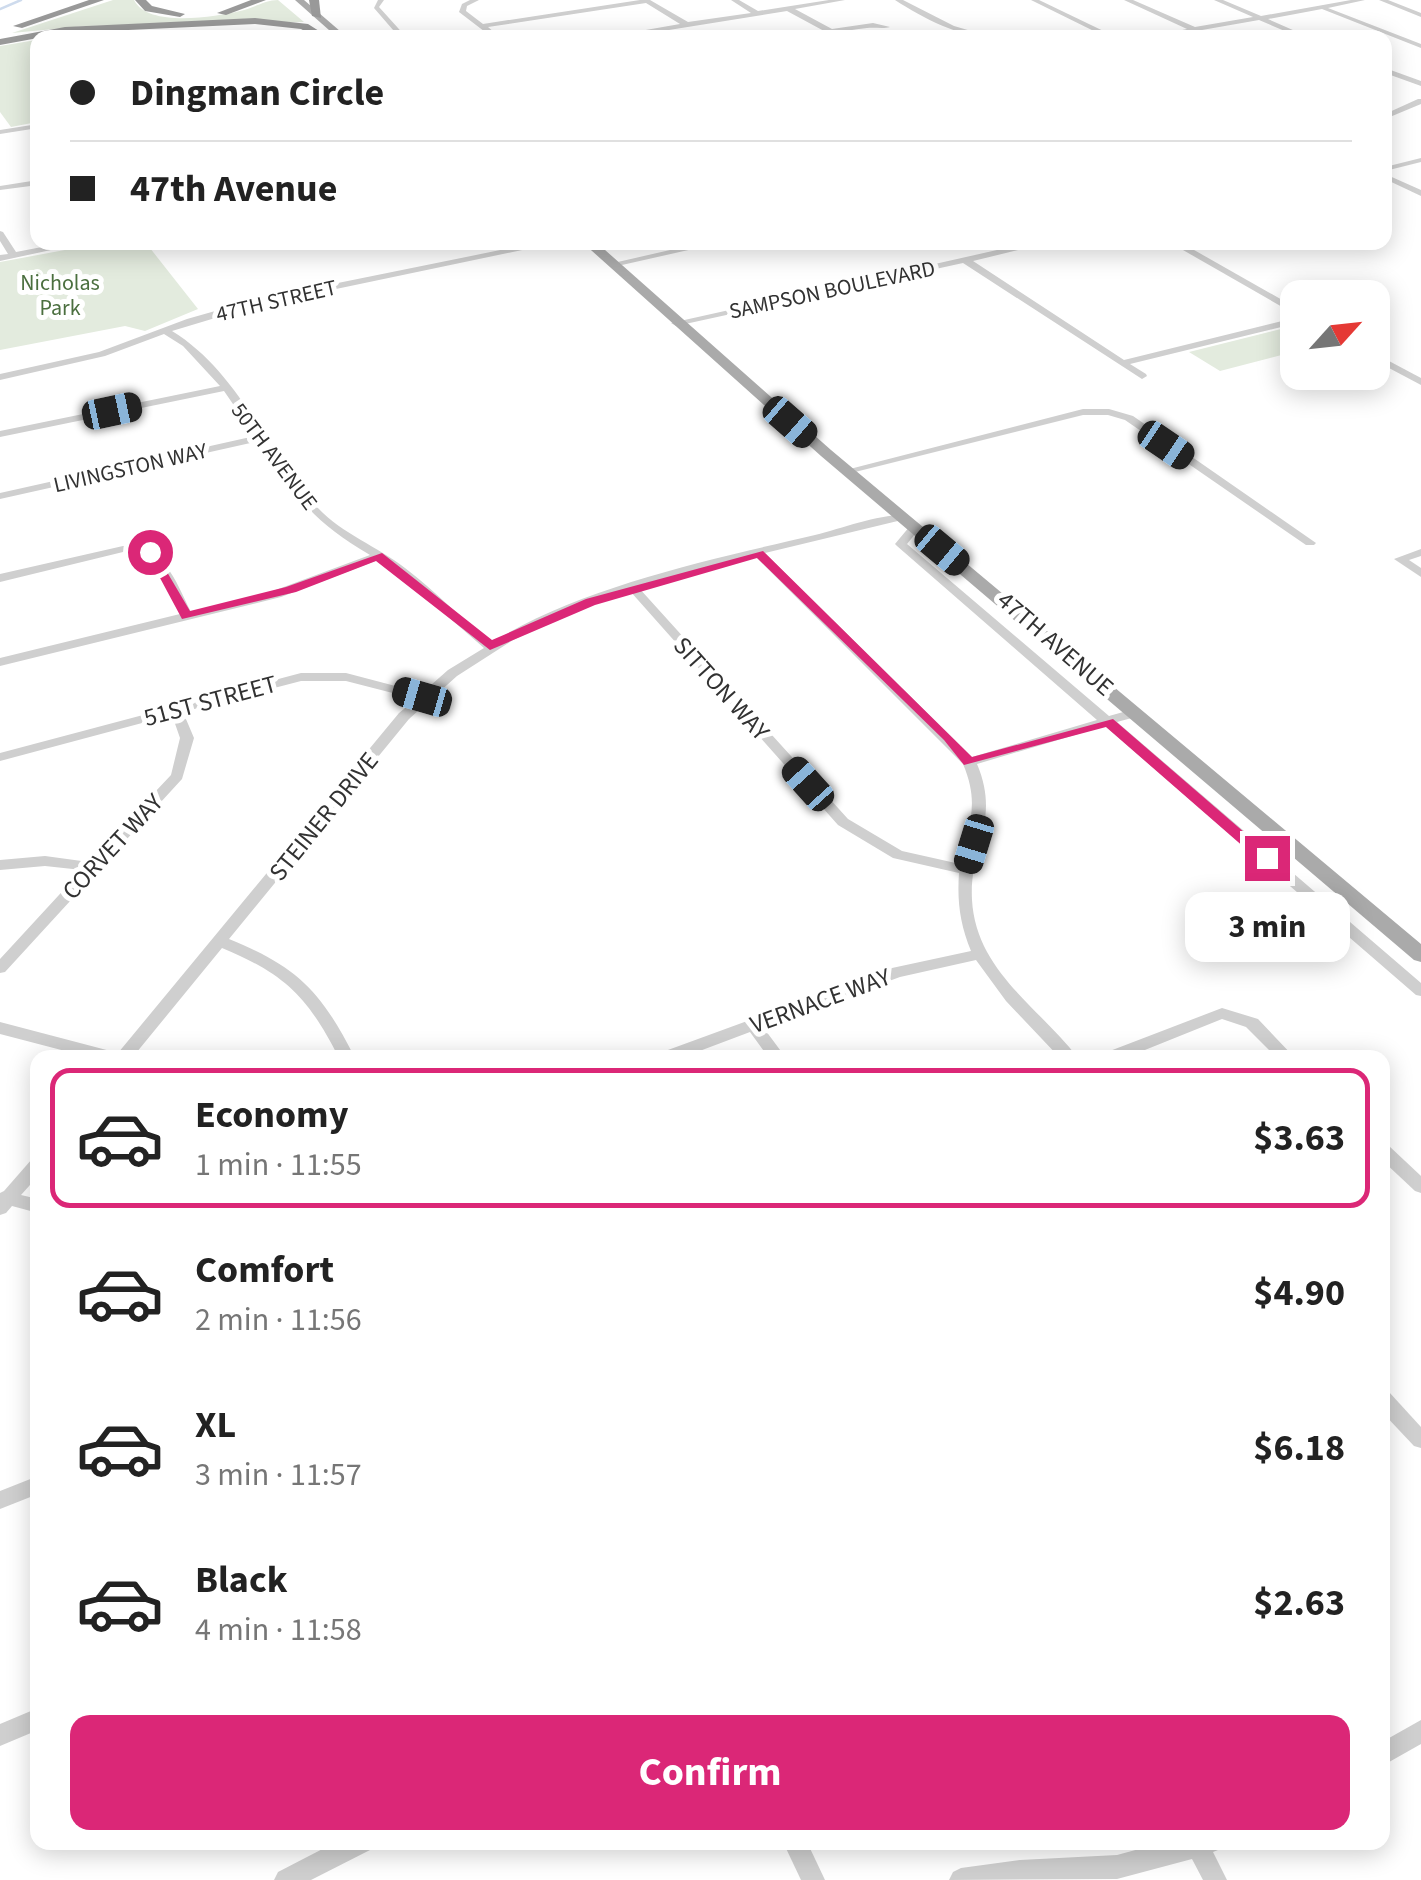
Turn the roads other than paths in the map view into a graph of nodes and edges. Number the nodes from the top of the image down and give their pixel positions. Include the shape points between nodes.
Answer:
1 (56, 0) edge
2 (68, 0) edge
3 (99, 0) edge
4 (140, 0) edge
5 (261, 0) edge
6 (288, 0) edge
7 (298, 0) edge
8 (314, 0) edge
9 (381, 0) edge
10 (476, 0) edge
11 (734, 0) edge
12 (842, 0) edge
13 (898, 0) edge
14 (1034, 0) edge
15 (1127, 0) edge
16 (1218, 0) edge
17 (1302, 0) edge
18 (1362, 0) edge
19 (1382, 0) edge
20 (646, 1) edge
21 (830, 1) edge
22 (1321, 7) junction
23 (789, 9) junction
24 (758, 14) junction
25 (1421, 14) edge
26 (318, 16) junction
27 (1260, 18) junction
28 (1, 21) edge
29 (686, 25) junction
30 (482, 26) junction
31 (887, 27) dead end
32 (659, 29) joint
33 (1194, 29) junction
34 (65, 30) edge
35 (312, 30) edge
36 (320, 30) edge
37 (335, 30) edge
38 (397, 30) edge
39 (487, 30) edge
40 (653, 30) edge
41 (828, 30) edge
42 (844, 30) edge
43 (959, 30) edge
44 (1099, 30) edge
45 (1189, 30) edge
46 (1289, 30) edge
47 (1380, 30) edge
48 (0, 32) edge
49 (1392, 35) edge
50 (30, 36) edge
51 (0, 42) edge
52 (1421, 46) edge
53 (1392, 73) edge
54 (1421, 84) edge
55 (1421, 101) edge
56 (1392, 113) edge
57 (30, 127) edge
58 (0, 132) edge
59 (1421, 160) edge
60 (1392, 170) edge
61 (1392, 176) edge
62 (30, 183) edge
63 (0, 188) edge
64 (1421, 194) edge
65 (0, 234) edge
66 (40, 250) edge
67 (516, 250) edge
68 (580, 250) edge
69 (597, 250) edge
70 (681, 250) edge
71 (1011, 250) edge
72 (1186, 250) edge
73 (13, 255) junction
74 (0, 258) edge
75 (965, 260) junction
76 (613, 264) junction
77 (1280, 305) edge
78 (1280, 321) edge
79 (676, 324) junction
80 (165, 331) junction
81 (1122, 363) junction
82 (1390, 365) edge
83 (1142, 376) dead end
84 (0, 377) edge
85 (1421, 382) edge
86 (224, 388) junction
87 (0, 434) edge
88 (260, 438) junction
89 (847, 470) junction
90 (0, 496) edge
91 (908, 522) junction
92 (1310, 543) dead end
93 (1421, 552) edge
94 (759, 554) junction
95 (378, 556) junction
96 (1421, 573) edge
97 (0, 578) edge
98 (633, 588) junction
99 (187, 616) junction
100 (490, 646) junction
101 (0, 662) edge
102 (422, 697) junction
103 (176, 710) junction
104 (1134, 713) junction
105 (1108, 722) junction
106 (0, 757) edge
107 (969, 762) junction
108 (0, 865) edge
109 (90, 867) junction
110 (966, 870) junction
111 (222, 942) junction
112 (979, 954) junction
113 (1421, 955) edge
114 (0, 968) edge
115 (1421, 992) edge
116 (754, 1025) junction
117 (0, 1028) edge
118 (88, 1050) edge
119 (127, 1050) edge
120 (343, 1050) edge
121 (685, 1050) edge
122 (772, 1050) edge
123 (1062, 1050) edge
124 (1128, 1050) edge
125 (1280, 1050) edge
126 (1390, 1157) edge
127 (30, 1172) edge
128 (1421, 1186) edge
129 (3, 1201) edge
130 (30, 1205) edge
131 (1390, 1407) edge
132 (1421, 1440) edge
133 (30, 1488) edge
134 (0, 1500) edge
135 (30, 1722) edge
136 (1421, 1732) edge
137 (0, 1735) edge
138 (1390, 1749) edge
139 (346, 1850) edge
140 (798, 1850) edge
141 (1184, 1850) edge
142 (1205, 1850) edge
143 (286, 1880) edge
144 (813, 1880) edge
145 (961, 1880) edge
146 (1214, 1880) edge

1 - 28 highway
2 - 28 highway
3 - 48 highway
4 - 5 highway via 154,10 198,15
6 - 36 main road
7 - 26 main road
8 - 26 highway
9 - 38 street via 376,8
10 - 30 street via 462,10
11 - 24 street
12 - 21 street
13 - 43 street
14 - 44 street
15 - 33 street
16 - 27 street
17 - 22 street
18 - 22 street
19 - 25 street
20 - 29 street
20 - 30 street
21 - 23 street
22 - 27 street
22 - 47 street
23 - 24 street
23 - 41 street
24 - 29 street
26 - 37 main road
27 - 33 street
27 - 46 street
29 - 32 street
30 - 39 street
31 - 42 street
32 - 40 street
33 - 45 street
34 - 35 highway via 256,21
49 - 52 street
50 - 51 highway
53 - 54 street
55 - 56 street
57 - 58 street
59 - 60 street
61 - 64 street
62 - 63 street
65 - 73 street
66 - 73 street
67 - 80 street, 47TH STREET via 254,303
68 - 79 main road, 47TH AVENUE
69 - 76 main road, 47TH AVENUE
70 - 76 street
71 - 75 street, SAMPSON BOULEVARD
72 - 77 street
73 - 74 street
75 - 79 street, SAMPSON BOULEVARD
75 - 81 street
76 - 79 main road, 47TH AVENUE via 674,315
78 - 81 street
79 - 89 main road, 47TH AVENUE
80 - 84 street, 47TH STREET via 102,354
80 - 86 street, 50TH AVENUE via 199,352
81 - 83 street
82 - 85 street
86 - 87 street
86 - 88 street, 50TH AVENUE
88 - 90 street, LIVINGSTON WAY
88 - 95 street, 50TH AVENUE via 314,510
89 - 91 main road, 47TH AVENUE
89 - 92 street via 1082,412 1109,412 1130,418
91 - 94 street, STEINER DRIVE
91 - 104 main road, 47TH AVENUE
91 - 105 street, 47TH AVENUE via 901,544
93 - 96 street via 1400,559
94 - 98 street, STEINER DRIVE
94 - 107 street
95 - 99 street via 291,590
95 - 100 street, 50TH AVENUE
97 - 99 street via 142,550 155,556
98 - 100 street, STEINER DRIVE
98 - 110 street, SITTON WAY via 843,822 898,855
99 - 101 street
100 - 102 street, STEINER DRIVE
102 - 103 street, 51ST STREET via 316,676
102 - 111 street, STEINER DRIVE
103 - 106 street, 51ST STREET
103 - 109 street, CORVET WAY via 187,738 177,776
104 - 105 street
104 - 113 main road, 47TH AVENUE
105 - 107 street
105 - 115 street, 47TH AVENUE
107 - 110 street via 982,806
108 - 109 street
109 - 114 street, CORVET WAY
110 - 112 street via 965,912
111 - 119 street, STEINER DRIVE
111 - 120 street via 299,981
112 - 116 street, VERNACE WAY via 897,972
112 - 123 street
116 - 121 street, VERNACE WAY
116 - 122 street
117 - 118 street
124 - 125 street via 1222,1013 1252,1023
126 - 128 street
127 - 129 street
129 - 130 street
131 - 132 street
133 - 134 street
135 - 137 street
136 - 138 street
139 - 143 street
140 - 144 street
141 - 145 street via 1117,1867
142 - 146 street

